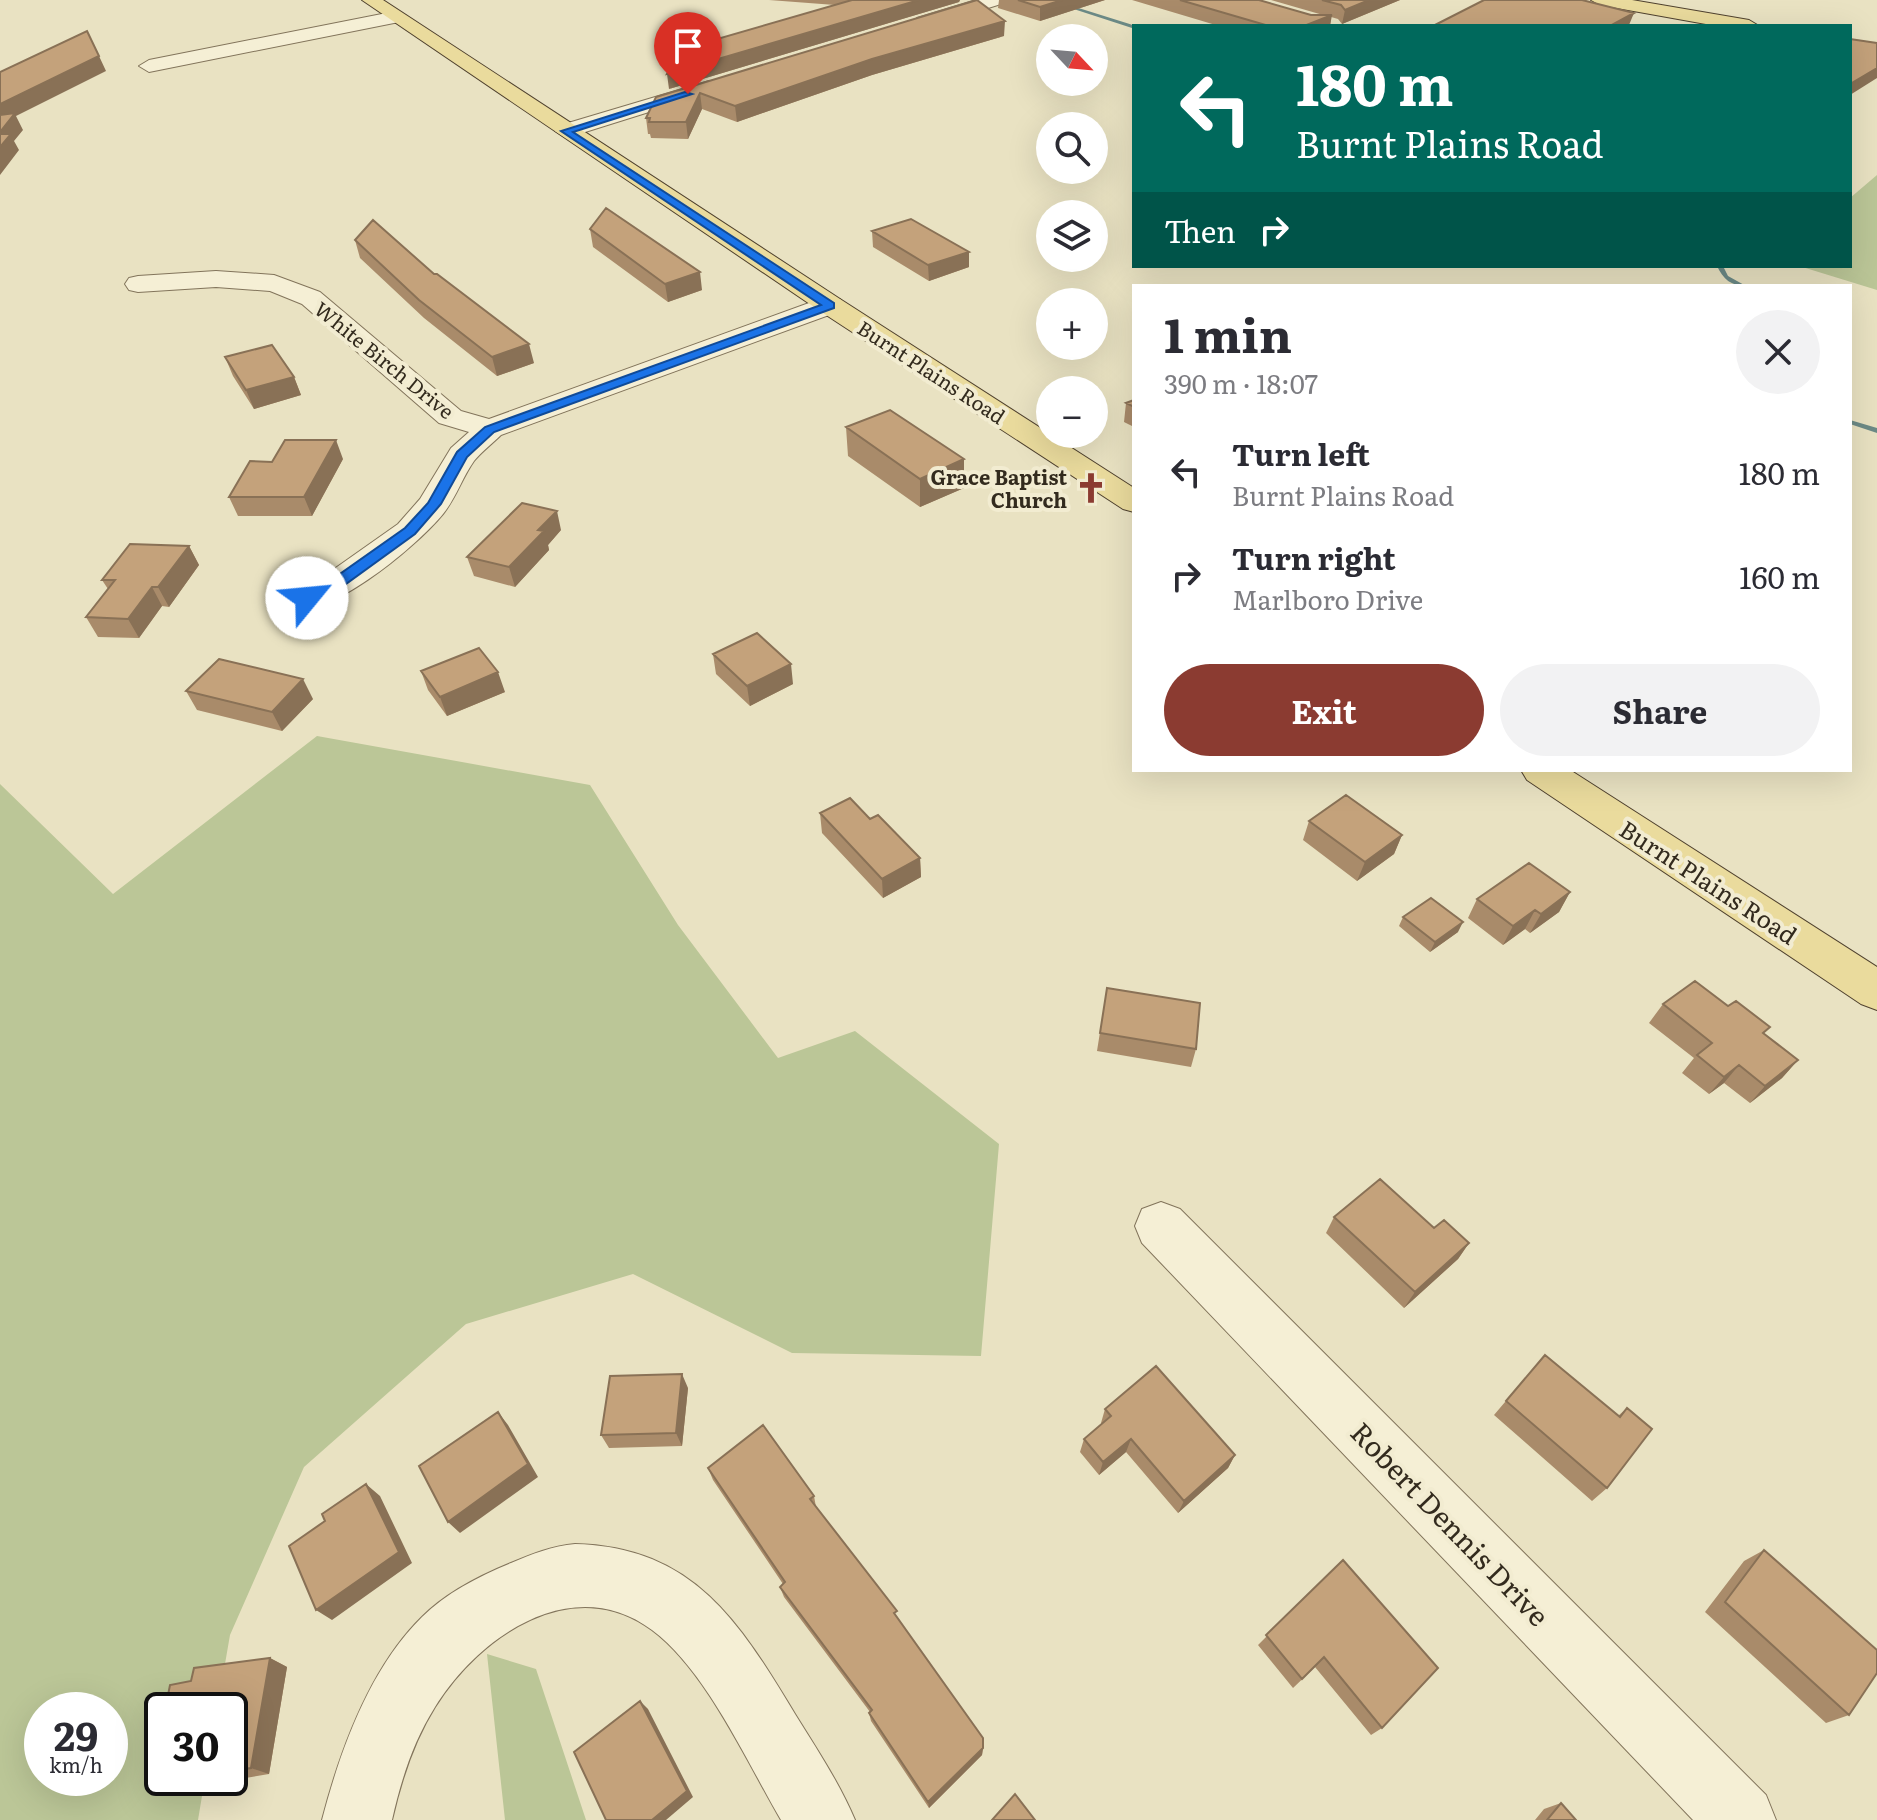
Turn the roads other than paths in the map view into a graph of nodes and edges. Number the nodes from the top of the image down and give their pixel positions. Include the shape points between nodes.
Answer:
1 (371, 0) edge
2 (995, 0) edge
3 (1600, 0) edge
4 (397, 17) junction
5 (903, 19) edge
6 (1738, 24) edge
7 (149, 66) dead end
8 (734, 80) edge
9 (566, 131) junction
10 (138, 284) dead end
11 (830, 305) junction
12 (490, 429) junction
13 (1132, 501) edge
14 (291, 603) dead end
15 (1544, 772) edge
16 (1877, 991) edge
17 (1161, 1226) dead end
18 (357, 1820) edge
19 (820, 1820) edge
20 (1741, 1820) edge

1 - 4 main road, Burnt Plains Road
2 - 5 street via 932,19
3 - 6 main road
4 - 7 street
4 - 9 main road, Burnt Plains Road
8 - 9 street
9 - 11 main road, Burnt Plains Road
10 - 12 street, White Birch Drive via 216,279 274,283 311,298 450,417
11 - 12 street
11 - 13 main road, Burnt Plains Road
12 - 14 street via 462,455 434,504 410,531 322,594
15 - 16 main road, Burnt Plains Road
17 - 20 street, Robert Dennis Drive
18 - 19 street via 384,1740 409,1688 441,1644 476,1615 520,1590 561,1576 605,1577 650,1593 686,1616 718,1650

